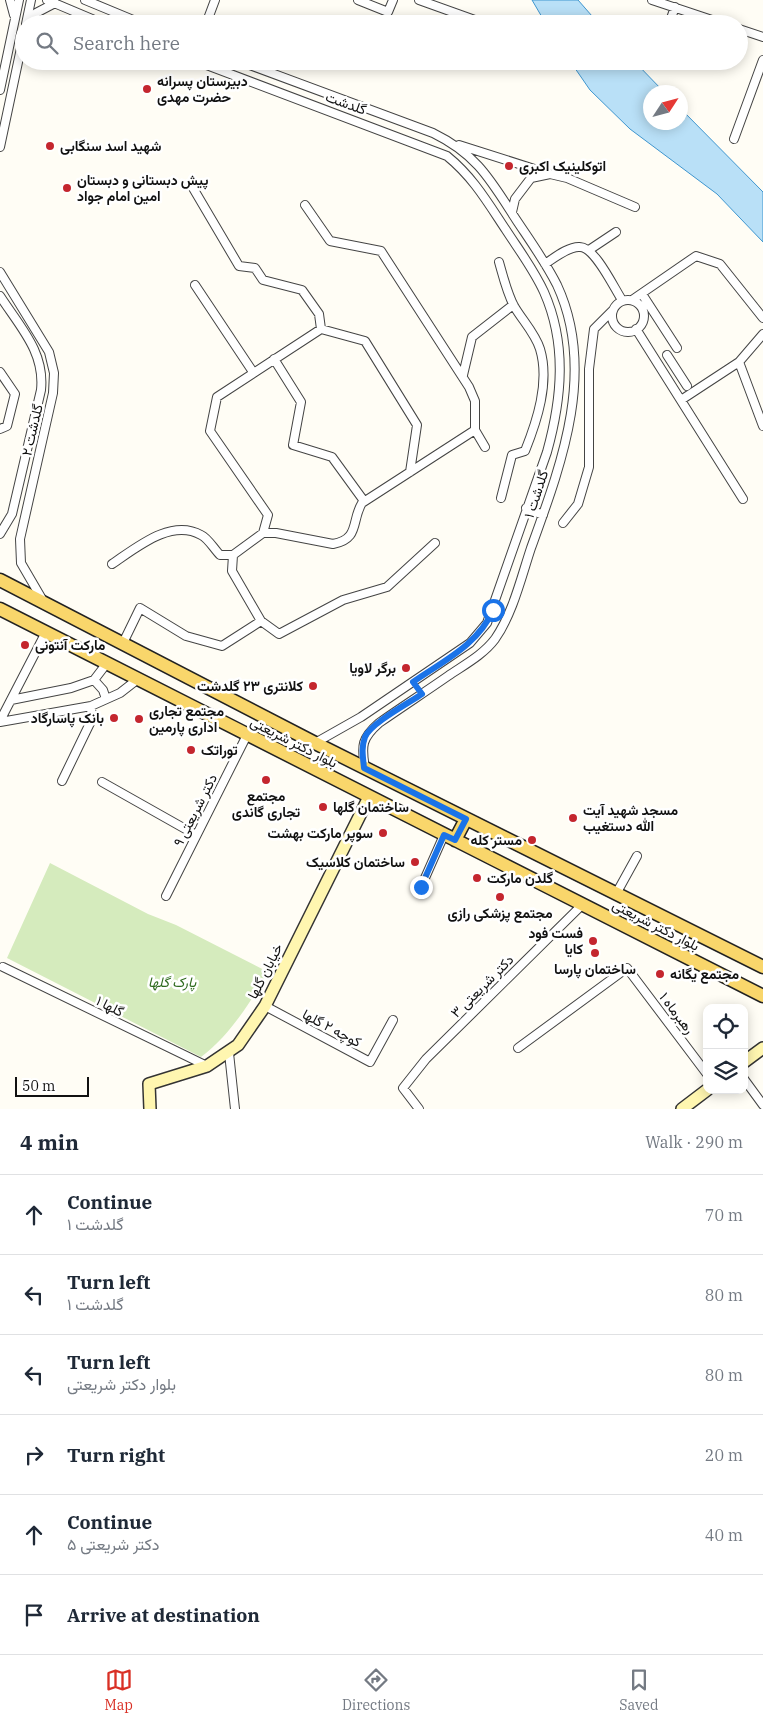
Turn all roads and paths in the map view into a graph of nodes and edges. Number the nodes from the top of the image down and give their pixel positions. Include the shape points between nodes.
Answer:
1 (10, 0) edge
2 (19, 0) edge
3 (31, 0) edge
4 (46, 0) edge
5 (85, 0) edge
6 (215, 0) edge
7 (358, 0) edge
8 (392, 0) edge
9 (419, 0) edge
10 (652, 0) edge
11 (55, 4) junction
12 (672, 4) edge
13 (16, 15) edge
14 (28, 15) edge
15 (34, 15) edge
16 (82, 15) edge
17 (121, 15) edge
18 (209, 15) edge
19 (461, 15) edge
20 (701, 15) edge
21 (15, 21) joint
22 (748, 31) edge
23 (763, 35) edge
24 (763, 60) edge
25 (16, 70) edge
26 (220, 70) edge
27 (262, 70) edge
28 (293, 82) junction
29 (0, 90) edge
30 (288, 95) junction
31 (734, 139) dead end
32 (455, 144) junction
33 (0, 147) edge
34 (552, 175) junction
35 (489, 176) joint
36 (477, 185) joint
37 (193, 188) dead end
38 (304, 205) dead end
39 (635, 206) dead end
40 (512, 212) junction
41 (616, 232) dead end
42 (589, 250) junction
43 (499, 262) dead end
44 (545, 264) junction
45 (0, 272) edge
46 (195, 284) dead end
47 (642, 294) junction
48 (0, 296) edge
49 (622, 300) junction
50 (632, 300) junction
51 (513, 305) junction
52 (612, 312) junction
53 (763, 318) edge
54 (321, 329) junction
55 (636, 329) junction
56 (763, 334) edge
57 (667, 354) junction
58 (274, 359) junction
59 (656, 362) junction
60 (739, 362) junction
61 (0, 372) edge
62 (253, 372) junction
63 (463, 375) junction
64 (687, 386) dead end
65 (681, 400) junction
66 (763, 426) edge
67 (0, 429) edge
68 (475, 430) junction
69 (485, 447) dead end
70 (410, 472) junction
71 (501, 498) dead end
72 (743, 499) dead end
73 (364, 501) junction
74 (526, 508) junction
75 (543, 515) junction
76 (564, 523) dead end
77 (264, 533) junction
78 (0, 534) edge
79 (435, 543) dead end
80 (233, 555) junction
81 (112, 564) dead end
82 (0, 580) edge
83 (42, 601) junction
84 (0, 609) edge
85 (261, 621) junction
86 (46, 632) junction
87 (123, 643) junction
88 (107, 662) junction
89 (138, 679) junction
90 (94, 680) junction
91 (413, 682) junction
92 (422, 694) junction
93 (106, 699) junction
94 (11, 700) junction
95 (91, 706) junction
96 (0, 722) edge
97 (247, 735) junction
98 (315, 743) junction
99 (364, 768) junction
100 (62, 781) dead end
101 (102, 782) dead end
102 (368, 797) junction
103 (466, 819) junction
104 (196, 835) junction
105 (449, 838) junction
106 (637, 856) dead end
107 (421, 887) dead end
108 (616, 894) junction
109 (166, 896) dead end
110 (582, 905) junction
111 (3, 967) dead end
112 (763, 967) edge
113 (763, 996) edge
114 (265, 1006) junction
115 (393, 1020) dead end
116 (518, 1048) dead end
117 (763, 1048) edge
118 (229, 1053) junction
119 (748, 1059) edge
120 (207, 1066) junction
121 (703, 1069) edge
122 (748, 1084) edge
123 (703, 1093) edge
124 (763, 1105) edge
125 (150, 1109) edge
126 (235, 1109) edge
127 (419, 1109) edge
128 (682, 1109) edge

1 - 21 street
2 - 13 street
3 - 14 street
4 - 11 street
5 - 17 street
6 - 18 street
7 - 8 street via 388,12
9 - 19 street
10 - 12 street
11 - 15 street
11 - 16 street
12 - 20 street
21 - 29 street
22 - 23 street
24 - 31 street
25 - 33 street
26 - 30 street, گلدشت
27 - 28 street, گلدشت
28 - 30 street
28 - 32 street, گلدشت
30 - 36 street, گلدشت via 447,156
32 - 34 street
32 - 35 street, گلدشت
34 - 39 street
34 - 40 street via 531,178 518,194
35 - 40 street, گلدشت ۱
36 - 74 street, گلدشت ۱ via 544,292 558,345 561,371 555,422
37 - 54 street via 239,266 255,268 263,280 302,290 318,314
38 - 63 street via 330,241 381,251
40 - 44 street, گلدشت ۱
41 - 42 street
42 - 44 street via 579,246
42 - 49 street
43 - 51 street
44 - 75 street, گلدشت ۱ via 566,311 576,371 570,426
45 - 83 street, گلدشت ۲ via 49,352 54,373 53,393 20,540 21,563
46 - 62 street
47 - 50 street
47 - 53 street via 696,256 720,264
47 - 57 street via 680,346
48 - 78 street, گلدشت ۲ via 39,356 43,373 12,514
49 - 50 street
49 - 52 street
50 - 55 street via 641,306 644,316
51 - 63 street via 472,336
51 - 71 street via 540,348 544,371 540,404 529,442 525,451 512,455
52 - 55 street via 613,322 620,330 631,332
52 - 76 street via 594,329 589,369 589,468 578,504
54 - 58 street
54 - 70 street via 365,341 417,425
55 - 59 street
56 - 60 street
57 - 59 street
57 - 64 street
58 - 62 street
58 - 73 street via 301,402 292,445 332,458
59 - 65 street
60 - 65 street
60 - 66 street
61 - 67 street via 15,394 7,426
62 - 77 street via 217,397 210,431 268,515
63 - 68 street via 475,400
65 - 72 street
68 - 69 street
68 - 70 street
70 - 73 street
73 - 77 street via 358,510 354,530 341,542 333,544
74 - 75 street
74 - 91 street, گلدشت ۱ via 487,623 470,643
75 - 92 street, گلدشت ۱ via 500,630 480,654
77 - 80 street
79 - 85 street via 387,587 343,600 279,634
80 - 81 street via 220,555 204,536 191,530 157,536
80 - 85 street via 232,572
82 - 83 main road, بلوار دکتر شریعتی
83 - 87 main road, بلوار دکتر شریعتی
84 - 86 main road, بلوار دکتر شریعتی
85 - 87 street via 222,646 186,636 140,608
86 - 88 main road, بلوار دکتر شریعتی
86 - 94 street
87 - 98 main road, بلوار دکتر شریعتی
88 - 89 main road, بلوار دکتر شریعتی
88 - 90 street
89 - 93 street
89 - 97 main road, بلوار دکتر شریعتی
90 - 93 street via 104,690
90 - 94 street
91 - 92 street
91 - 98 street, گلدشت ۱
92 - 99 street, گلدشت ۱ via 366,735 362,750
93 - 95 street
94 - 96 street
95 - 96 street
95 - 100 street via 92,719
97 - 102 main road, بلوار دکتر شریعتی
97 - 104 street, دکتر شریعتی ۹
98 - 99 main road, بلوار دکتر شریعتی
99 - 103 main road, بلوار دکتر شریعتی
101 - 104 street
102 - 105 main road, بلوار دکتر شریعتی
102 - 114 street, خیابان گلها
103 - 105 main road
103 - 108 main road, بلوار دکتر شریعتی
104 - 109 street, دکتر شریعتی ۹
105 - 107 street
105 - 110 main road, بلوار دکتر شریعتی
106 - 108 street
108 - 112 main road, بلوار دکتر شریعتی
110 - 113 main road, بلوار دکتر شریعتی
110 - 127 street, ۳ دکتر شریعتی via 426,1059 403,1088
111 - 120 street, ۱ گلها
114 - 115 street, کوچه ۲ گلها via 370,1062
114 - 118 street, خیابان گلها
116 - 121 street, ۱ رهبرماه via 627,968
117 - 119 street
118 - 120 street, خیابان گلها
118 - 126 street
120 - 125 street, خیابان گلها via 148,1084
122 - 124 street
123 - 128 street

